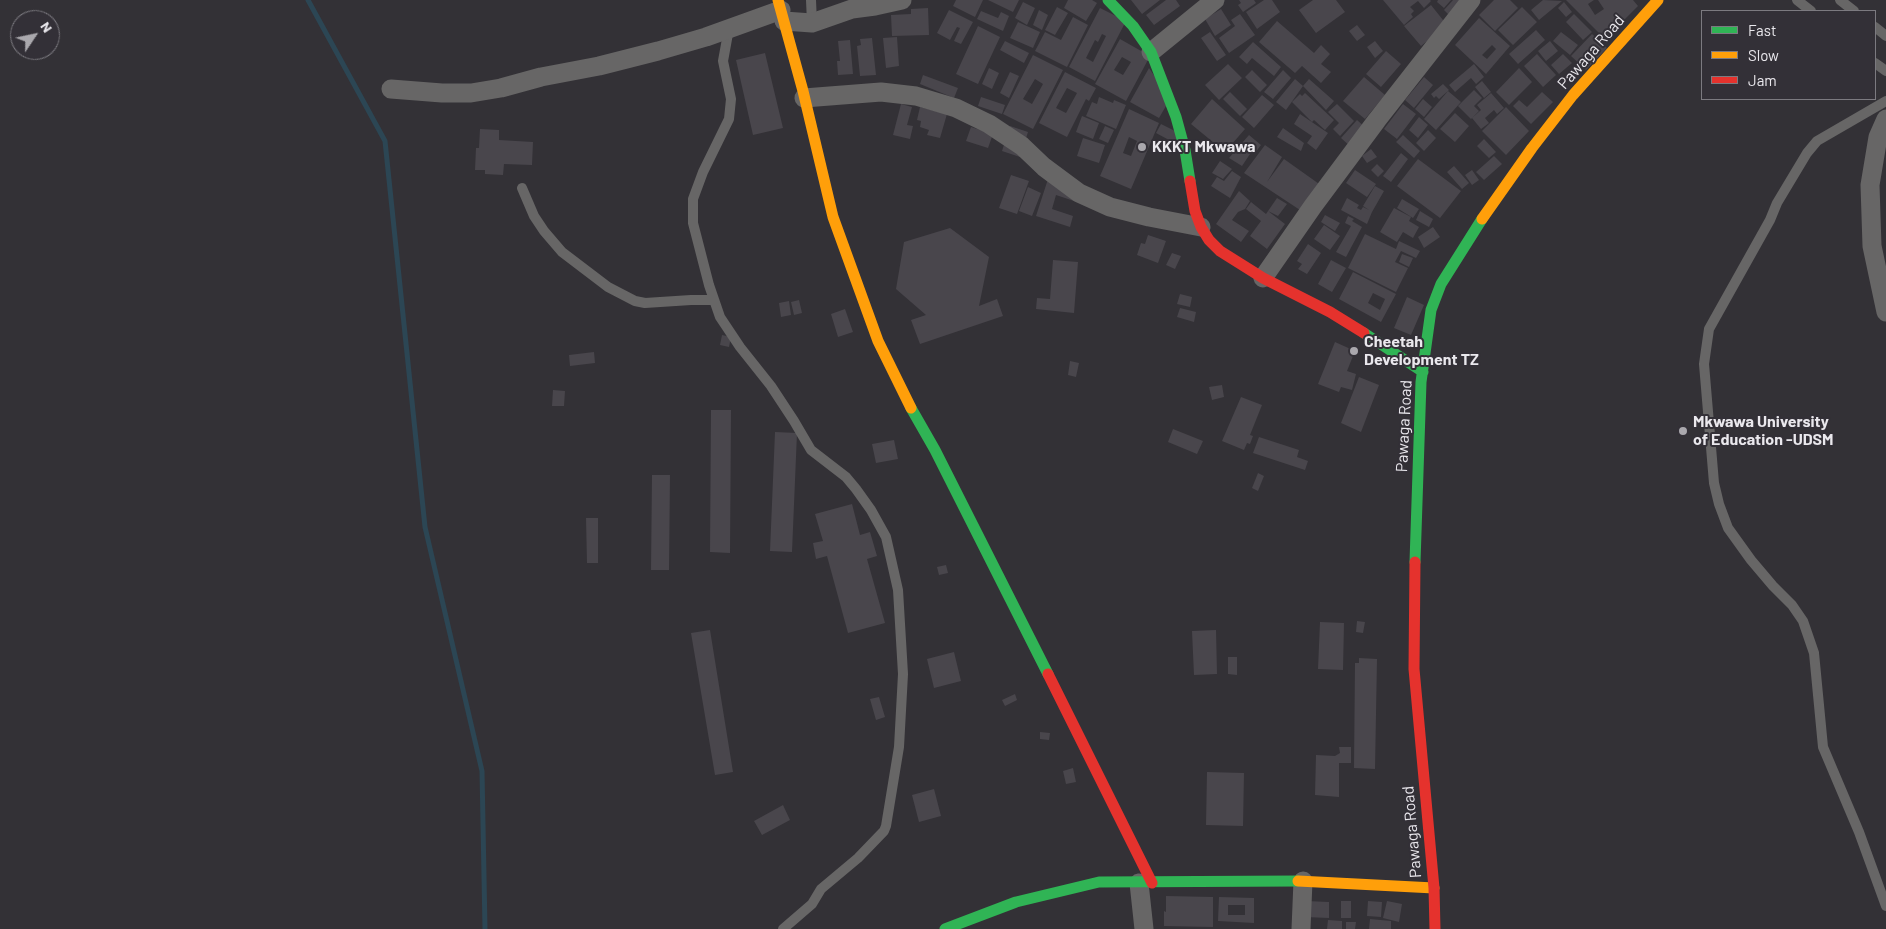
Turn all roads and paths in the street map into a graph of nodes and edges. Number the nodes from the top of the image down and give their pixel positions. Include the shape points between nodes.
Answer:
1 (811, 0) edge
2 (902, 0) edge
3 (1108, 0) edge
4 (1216, 0) edge
5 (1471, 0) edge
6 (1658, 0) edge
7 (1797, 0) edge
8 (1840, 0) edge
9 (781, 10) edge
10 (1810, 10) edge
11 (1853, 10) edge
12 (812, 23) junction
13 (728, 28) junction
14 (1876, 28) edge
15 (1886, 36) edge
16 (1151, 52) junction
17 (392, 88) dead end
18 (804, 98) junction
19 (1886, 101) edge
20 (1886, 119) edge
21 (522, 188) dead end
22 (1201, 227) junction
23 (1263, 278) junction
24 (714, 300) junction
25 (1886, 312) edge
26 (1423, 372) junction
27 (1303, 880) junction
28 (1145, 883) junction
29 (1434, 888) junction
30 (1886, 906) edge
31 (784, 929) edge
32 (945, 929) edge
33 (1144, 929) edge
34 (1301, 929) edge
35 (1435, 929) edge

1 - 12 lane
2 - 12 street via 852,9
3 - 16 street via 1133,26
4 - 16 street
5 - 23 street via 1377,120
6 - 26 street, Pawaga Road via 1573,95 1491,206 1453,264 1431,310
7 - 10 lane
8 - 11 lane
9 - 12 street
9 - 13 street
9 - 18 street
13 - 17 street via 658,51 501,88 442,93
13 - 24 lane via 723,61 731,99 729,119 693,198 693,224
14 - 15 lane
16 - 22 street via 1176,117
18 - 22 street via 881,92 916,96 956,108 1014,140 1044,167 1110,208
18 - 28 street via 833,217 878,341 1014,606
19 - 30 lane via 1817,141 1807,154 1710,329 1704,364 1714,484 1719,504 1728,528 1747,555 1803,621 1814,654 1823,748
20 - 25 street via 1878,137 1870,185 1872,246
21 - 24 lane via 534,216 562,252 608,287 645,303
22 - 23 street via 1220,251
23 - 26 street via 1330,312
24 - 31 lane via 720,317 811,450 846,477 871,510 886,537 898,590 902,682 899,747 886,826 858,858 821,889 812,904
26 - 29 street, Pawaga Road via 1414,669
27 - 28 street
27 - 29 street
27 - 34 street
28 - 32 street via 1098,882 1016,902
28 - 33 street
29 - 35 street, Pawaga Road

